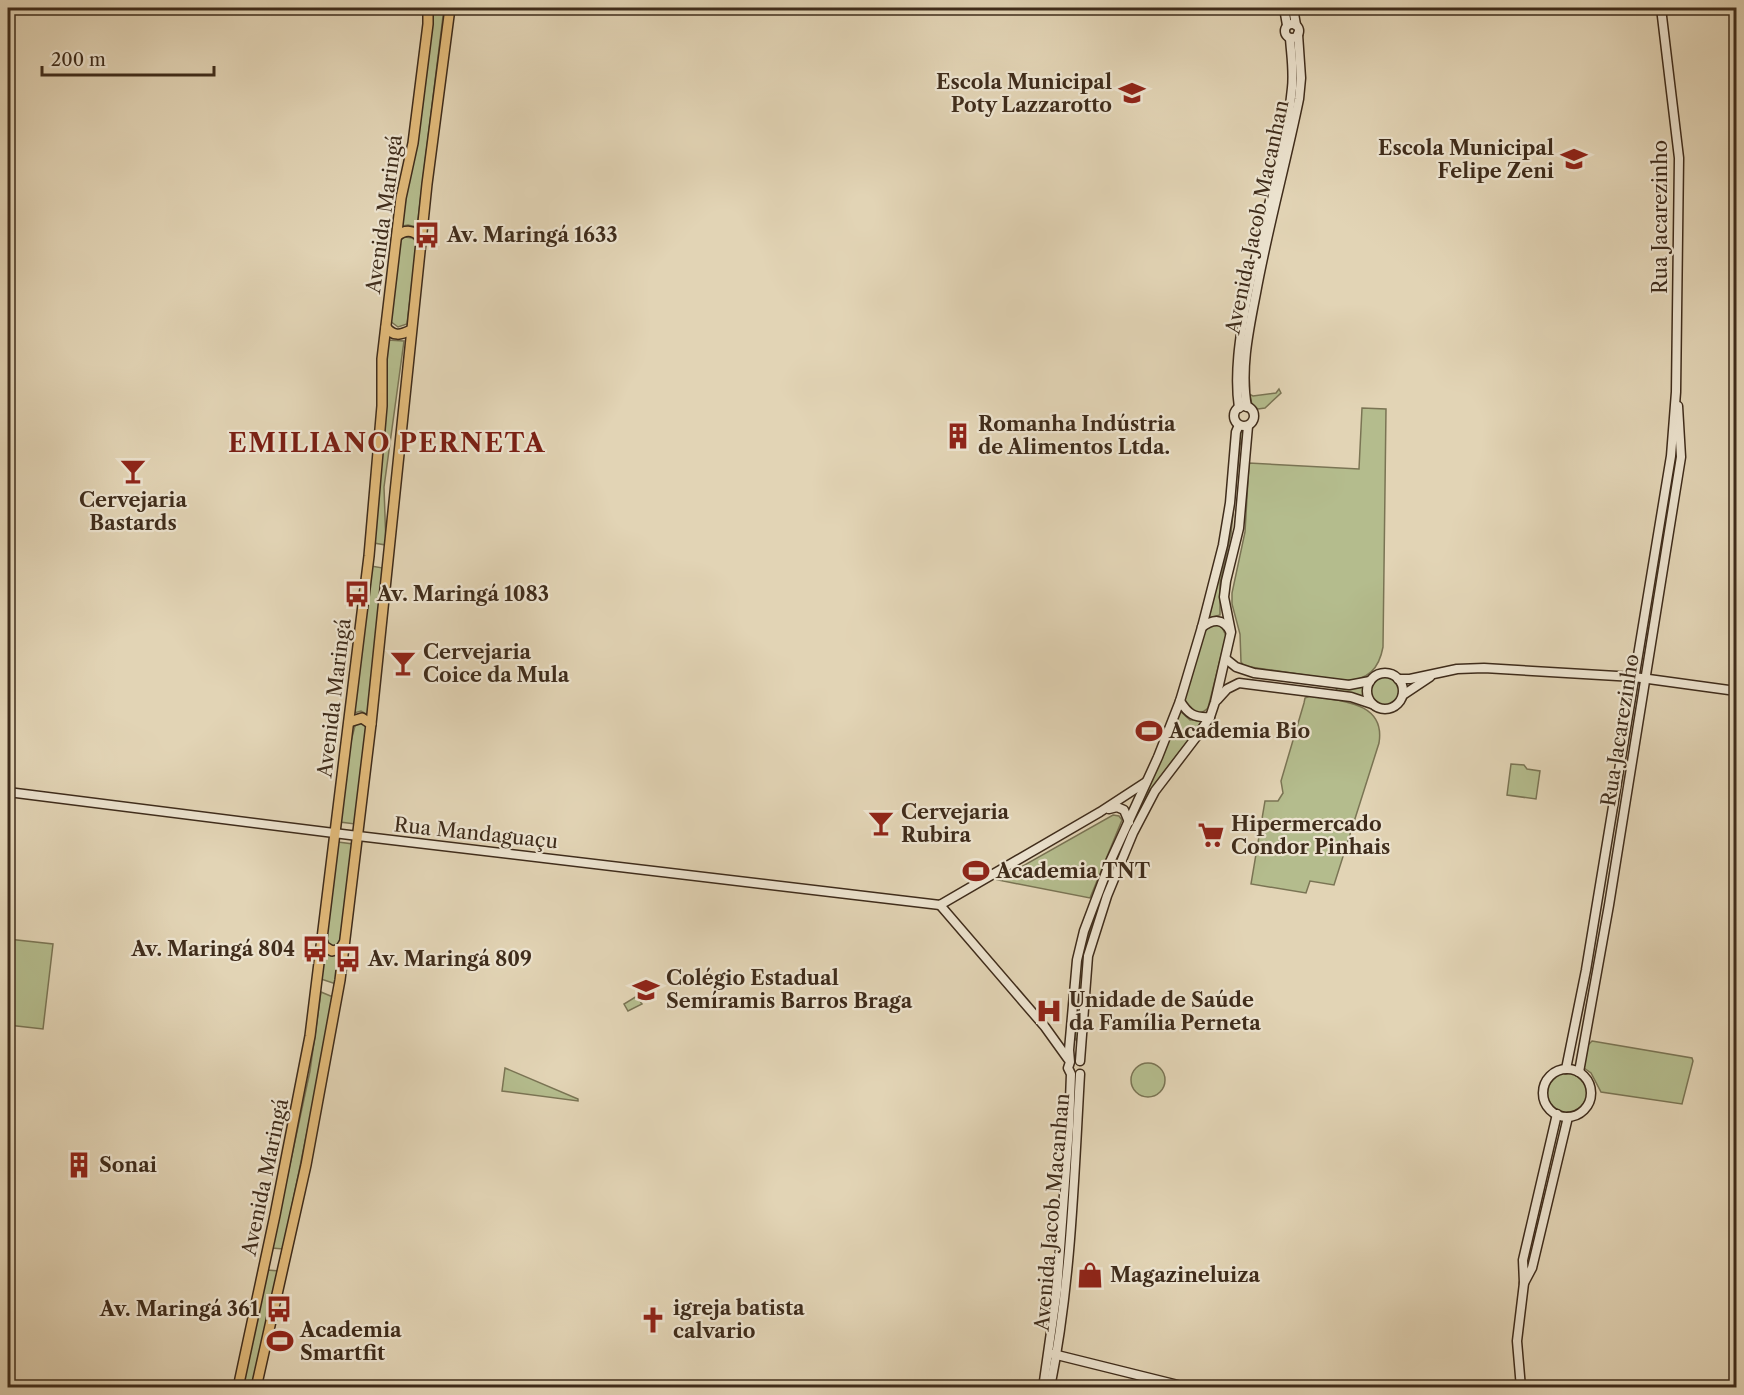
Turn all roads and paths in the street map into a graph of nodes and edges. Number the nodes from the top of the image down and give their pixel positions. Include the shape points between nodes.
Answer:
1 (428, 8) edge
2 (450, 8) edge
3 (1284, 8) edge
4 (1293, 8) edge
5 (1661, 8) edge
6 (1292, 25) junction
7 (1294, 36) junction
8 (397, 236) junction
9 (421, 238) junction
10 (386, 327) junction
11 (411, 330) junction
12 (1676, 392) junction
13 (1243, 407) junction
14 (1243, 426) junction
15 (1202, 627) junction
16 (1231, 634) junction
17 (1226, 659) junction
18 (1254, 673) junction
19 (1433, 674) junction
20 (1634, 676) junction
21 (1645, 678) junction
22 (1398, 679) junction
23 (1371, 681) junction
24 (1332, 683) junction
25 (1252, 684) junction
26 (1737, 690) edge
27 (1331, 694) junction
28 (1403, 695) junction
29 (1180, 700) junction
30 (1215, 702) junction
31 (1372, 704) junction
32 (1210, 717) junction
33 (349, 722) junction
34 (371, 724) junction
35 (1146, 782) junction
36 (8, 792) edge
37 (1100, 812) junction
38 (1609, 822) junction
39 (1129, 824) junction
40 (1621, 826) junction
41 (334, 833) junction
42 (358, 837) junction
43 (940, 905) junction
44 (322, 938) junction
45 (345, 941) junction
46 (1070, 1040) junction
47 (1082, 1042) junction
48 (1080, 1061) junction
49 (1070, 1062) junction
50 (1566, 1069) junction
51 (1579, 1072) junction
52 (1076, 1074) junction
53 (1557, 1114) junction
54 (1568, 1117) junction
55 (1524, 1283) junction
56 (1053, 1354) junction
57 (238, 1388) edge
58 (256, 1388) edge
59 (1043, 1388) edge
60 (1050, 1388) edge
61 (1190, 1388) edge
62 (1521, 1388) edge

1 - 8 main road, Avenida Maringá via 413,143 400,198
2 - 9 main road, Avenida Maringá
3 - 6 street
4 - 6 street
5 - 12 street, Rua Jacarezinho via 1680,158
6 - 7 street via 1299,29
6 - 7 street via 1285,32
7 - 13 street, Avenida Jacob Macanhan via 1301,78 1299,99 1249,327
8 - 9 main road via 411,231
8 - 10 main road, Avenida Maringá
9 - 11 main road, Avenida Maringá
10 - 11 main road via 398,335
10 - 33 main road, Avenida Maringá via 369,556
11 - 34 main road, Avenida Maringá
12 - 20 street, Rua Jacarezinho via 1671,456
12 - 21 street, Rua Jacarezinho via 1681,457
13 - 14 street via 1234,415 1235,422
13 - 14 street via 1254,416 1253,421
14 - 15 street via 1236,432 1223,545
14 - 16 street via 1239,528 1224,597
15 - 16 street via 1220,621
15 - 29 street
16 - 17 street
17 - 18 street
17 - 30 street
18 - 24 street
18 - 25 street
19 - 20 street via 1484,668
19 - 22 street
19 - 28 street
20 - 21 street
20 - 38 street, Rua Jacarezinho
21 - 26 street
21 - 40 street, Rua Jacarezinho
22 - 23 street via 1384,673
22 - 28 street
23 - 24 street via 1357,685
23 - 31 street via 1367,693
24 - 27 street
25 - 27 street
25 - 30 street via 1233,685
27 - 31 street
28 - 31 street via 1392,708 1381,709
29 - 32 street via 1195,717
29 - 35 street
30 - 32 street
32 - 47 street via 1155,791 1115,874 1088,956
33 - 34 main road via 362,718
33 - 41 main road, Avenida Maringá
34 - 42 main road, Avenida Maringá
35 - 37 street
35 - 39 street
36 - 41 street, Rua Mandaguaçu
37 - 39 street via 1121,808
37 - 43 street
38 - 40 street
38 - 50 street, Rua Jacarezinho
39 - 46 street via 1084,931 1077,960
40 - 51 street, Rua Jacarezinho
41 - 42 street, Rua Mandaguaçu
41 - 44 main road, Avenida Maringá
42 - 43 street, Rua Mandaguaçu
42 - 45 main road, Avenida Maringá
43 - 49 street via 1045,1027
44 - 45 main road via 324,946 332,951 340,949
44 - 57 main road, Avenida Maringá via 305,1070
45 - 58 main road, Avenida Maringá via 306,1165
46 - 47 street
46 - 49 street
47 - 48 street
48 - 49 street
48 - 52 street via 1083,1068
49 - 52 street via 1068,1068
50 - 51 street
50 - 53 street via 1552,1075 1544,1088 1546,1104
51 - 54 street via 1590,1085 1590,1099 1582,1112
52 - 56 street, Avenida Jacob Macanhan
53 - 54 street
53 - 55 street via 1522,1260
54 - 55 street via 1532,1268
55 - 62 street via 1517,1341
56 - 59 street, Avenida Jacob Macanhan
56 - 60 street, Avenida Jacob Macanhan
56 - 61 street

